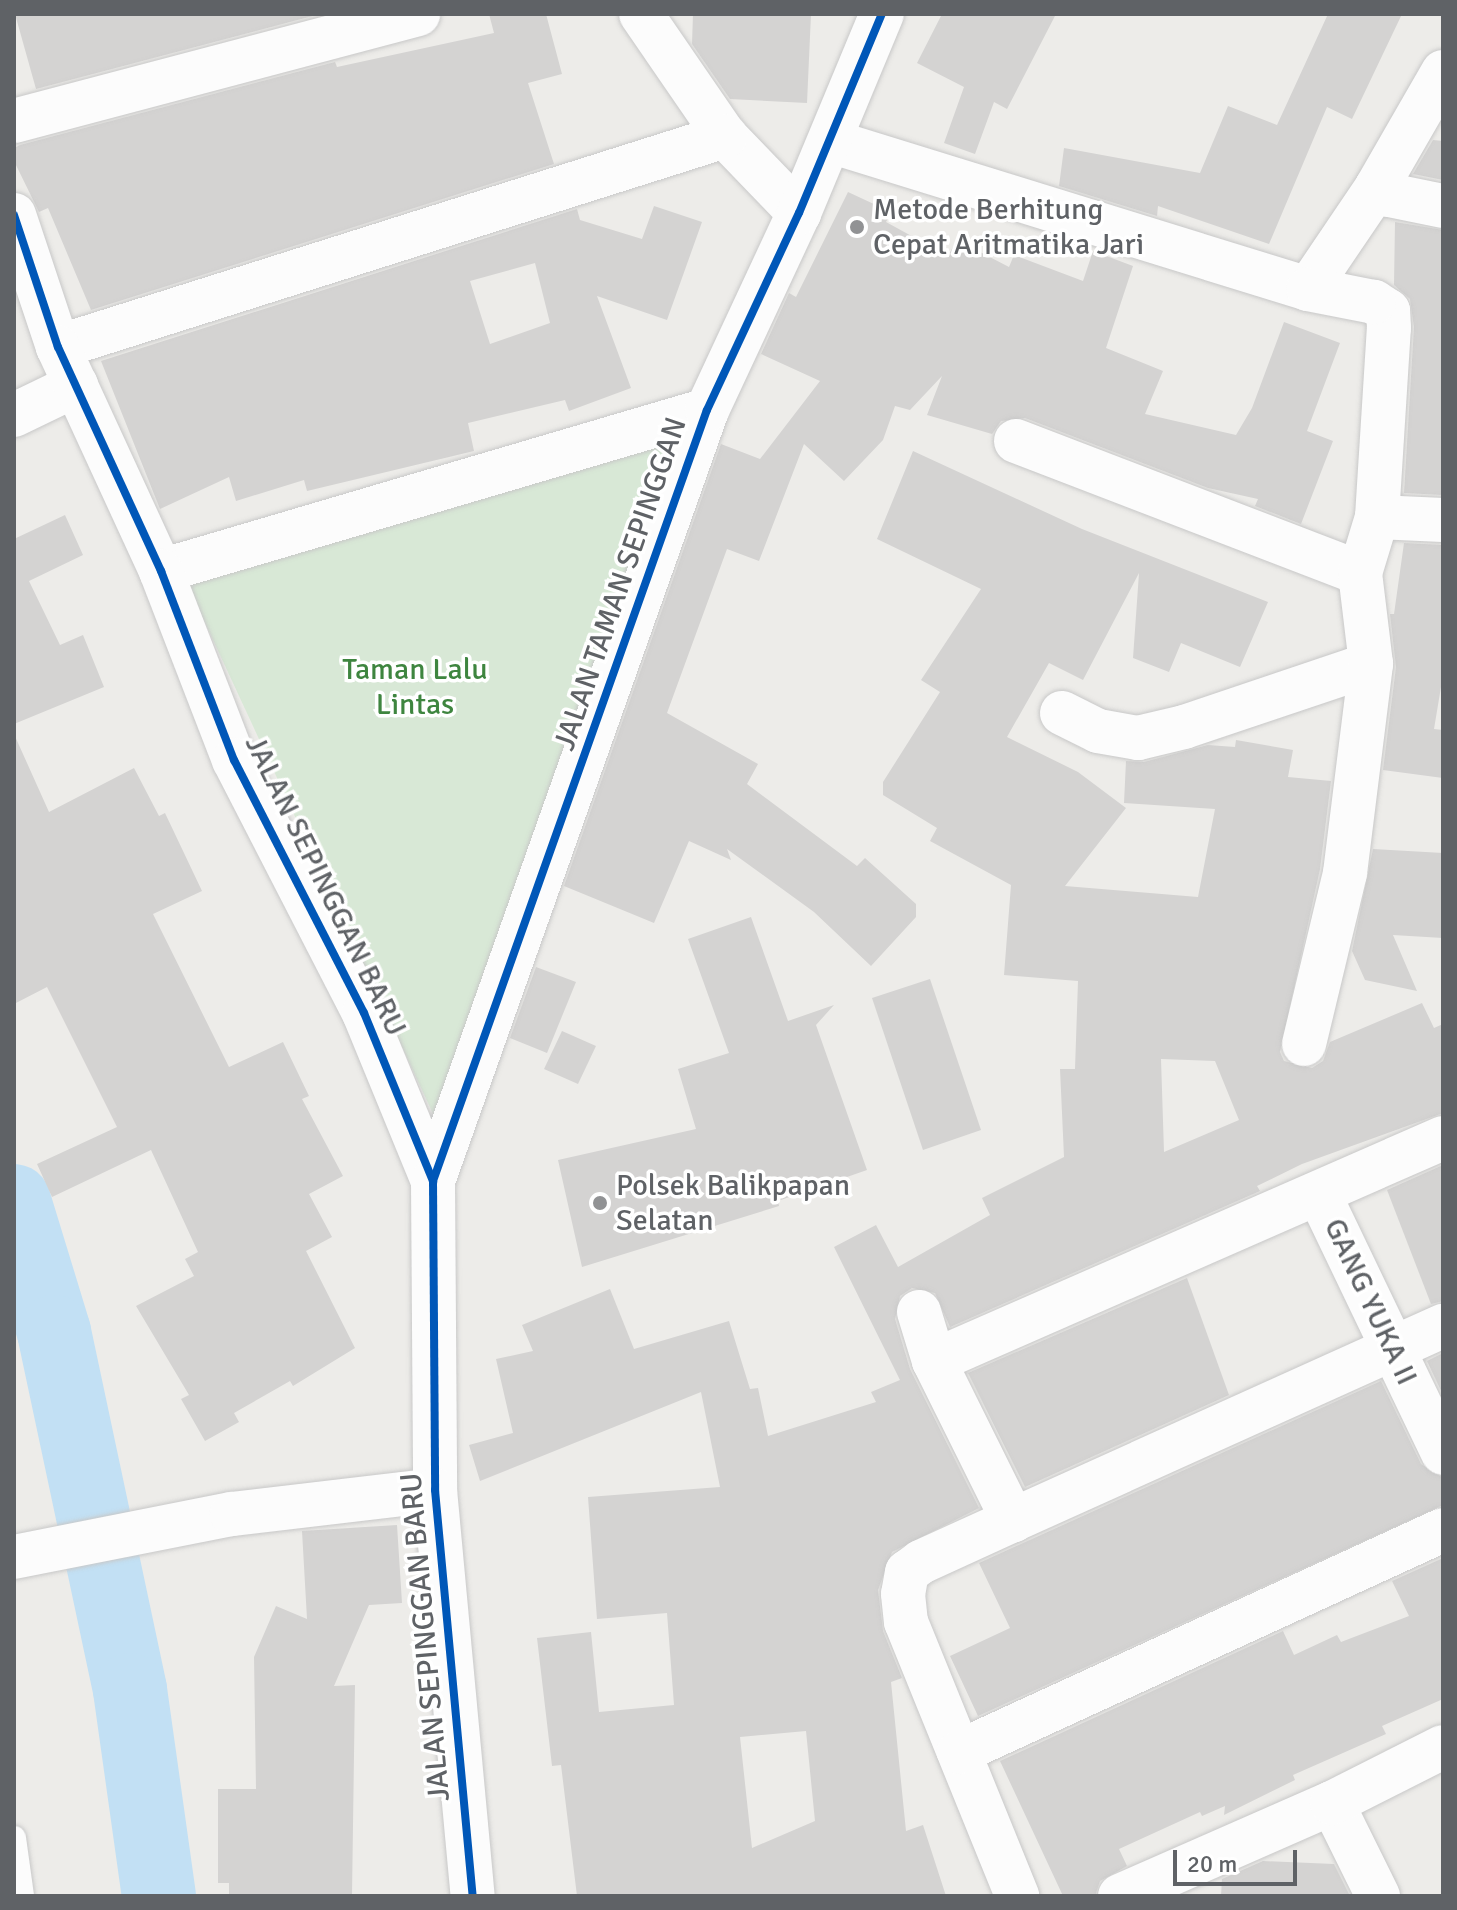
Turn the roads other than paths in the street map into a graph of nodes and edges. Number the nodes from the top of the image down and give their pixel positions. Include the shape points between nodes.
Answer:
1 (418, 14) edge
2 (641, 14) edge
3 (882, 14) edge
4 (1443, 72) edge
5 (14, 121) edge
6 (725, 136) junction
7 (830, 141) junction
8 (1377, 187) junction
9 (1443, 206) edge
10 (799, 213) junction
11 (14, 215) edge
12 (1308, 289) junction
13 (67, 366) junction
14 (707, 410) junction
15 (14, 415) edge
16 (1016, 441) dead end
17 (1377, 517) junction
18 (1443, 520) edge
19 (161, 571) junction
20 (1360, 573) junction
21 (1371, 664) junction
22 (1062, 713) dead end
23 (1304, 1044) dead end
24 (1443, 1138) edge
25 (433, 1181) junction
26 (1319, 1194) junction
27 (919, 1312) dead end
28 (1443, 1326) edge
29 (1393, 1350) junction
30 (934, 1361) junction
31 (1443, 1453) edge
32 (435, 1490) junction
33 (1013, 1520) junction
34 (1443, 1530) edge
35 (14, 1557) edge
36 (1443, 1747) edge
37 (959, 1752) junction
38 (1332, 1803) junction
39 (14, 1838) edge
40 (1141, 1891) edge
41 (22, 1896) edge
42 (473, 1896) edge
43 (1017, 1896) edge
44 (1378, 1896) edge

1 - 5 street
2 - 6 street
3 - 7 street, JALAN TAMAN SEPINGGAN
4 - 8 street
6 - 10 street
6 - 13 street
7 - 10 street, JALAN TAMAN SEPINGGAN
7 - 12 street
8 - 9 street via 1389,195
8 - 12 street
10 - 14 street, JALAN TAMAN SEPINGGAN
11 - 13 street, JALAN SEPINGGAN BARU
12 - 17 street via 1374,302 1388,311
13 - 15 street
13 - 19 street, JALAN SEPINGGAN BARU
14 - 19 street
14 - 25 street, JALAN TAMAN SEPINGGAN
16 - 20 street
17 - 18 street
17 - 20 street
19 - 25 street, JALAN SEPINGGAN BARU via 234,760 364,1013
20 - 21 street
21 - 22 street via 1138,738 1098,731
21 - 23 street via 1345,873
24 - 26 street
25 - 32 street, JALAN SEPINGGAN BARU
26 - 29 street, GANG YUKA II
26 - 30 street
27 - 30 street
28 - 29 street
29 - 31 street, GANG YUKA II
29 - 33 street
30 - 33 street
32 - 35 street via 232,1514
32 - 42 street, JALAN SEPINGGAN BARU
33 - 37 street via 962,1540 907,1572 906,1622
34 - 37 street
36 - 38 street
37 - 43 street
38 - 40 street
38 - 44 street
39 - 41 lane

